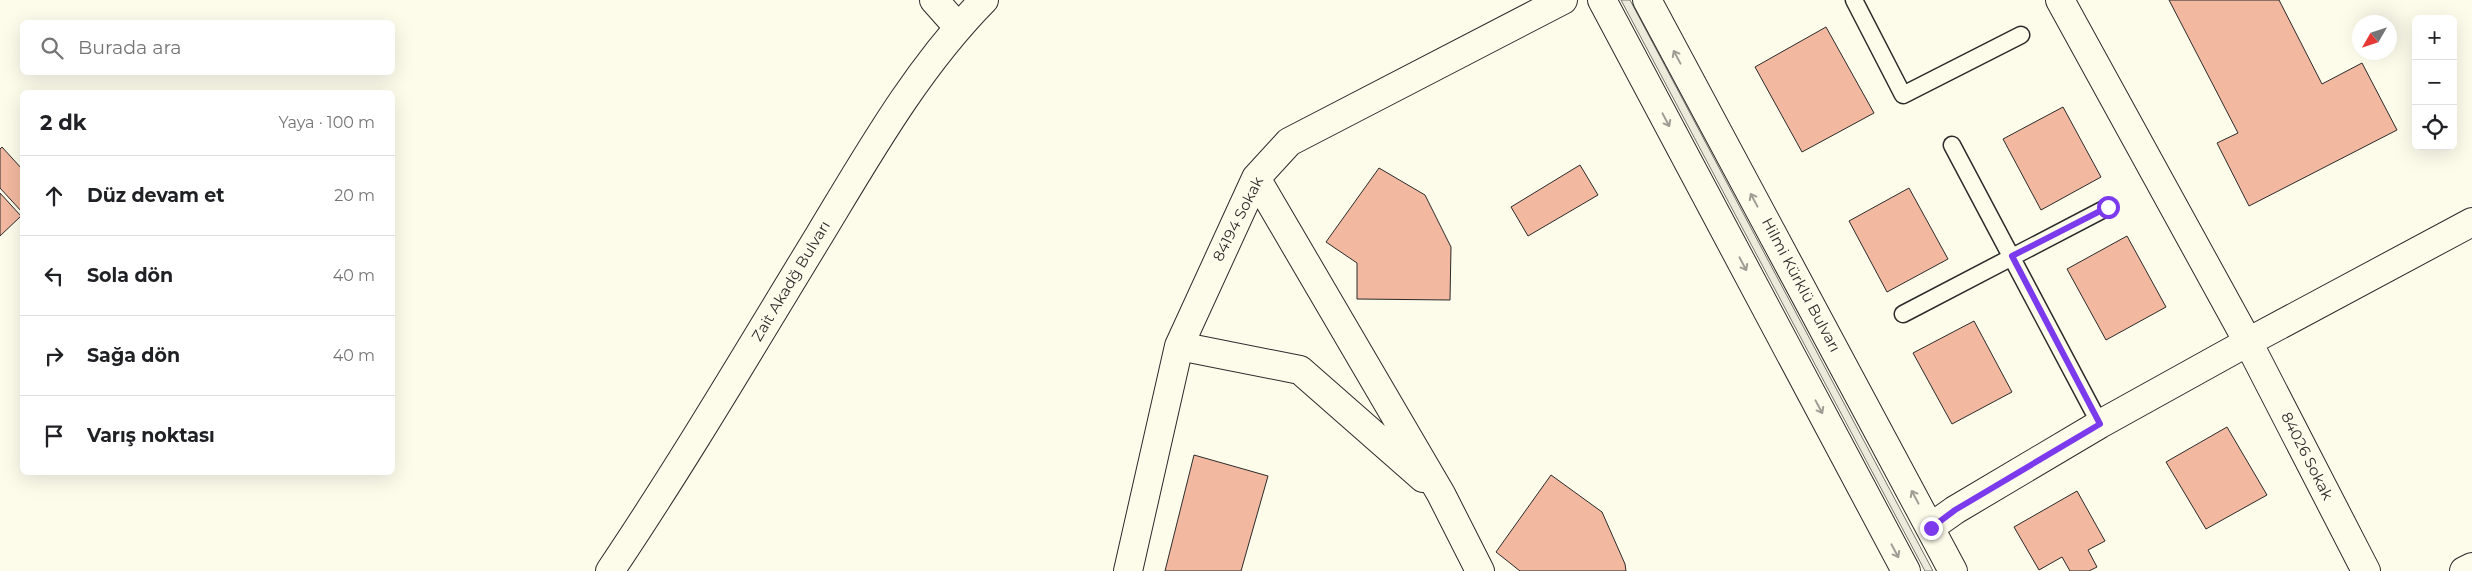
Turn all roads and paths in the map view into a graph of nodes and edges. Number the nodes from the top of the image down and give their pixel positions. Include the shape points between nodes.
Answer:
1 (934, 0) edge
2 (984, 0) edge
3 (1563, 0) edge
4 (1602, 0) edge
5 (1647, 0) edge
6 (1854, 0) edge
7 (2060, 0) edge
8 (958, 27) junction
9 (2021, 35) dead end
10 (1952, 145) dead end
11 (1256, 178) junction
12 (2108, 207) dead end
13 (2472, 222) edge
14 (2012, 256) junction
15 (1903, 314) dead end
16 (2248, 342) junction
17 (1179, 346) junction
18 (2100, 424) junction
19 (1441, 494) junction
20 (1931, 528) junction
21 (2472, 567) edge
22 (610, 571) edge
23 (1128, 571) edge
24 (1480, 571) edge
25 (1906, 571) edge
26 (1953, 571) edge
27 (2366, 571) edge
28 (2464, 571) edge

1 - 8 street
2 - 8 street, Zait Akadğ Bulvarı
3 - 11 street, 84194 Sokak via 1289,142
4 -> 25 street
20 -> 5 street, Hilmi Kürklü Bulvarı
6 - 9 lane via 1904,95
7 - 16 street, 84026 Sokak
8 - 22 street, Zait Akadğ Bulvarı via 892,116 663,492
10 - 14 lane
11 - 17 street, 84194 Sokak
11 - 19 street
12 - 14 lane
13 - 16 street
14 - 15 lane
14 - 18 lane
16 - 18 street
16 - 27 street, 84026 Sokak
17 - 19 street via 1300,370
17 - 23 street, 84194 Sokak
18 - 20 street via 1955,510
19 - 24 street
20 - 26 street, Hilmi Kürklü Bulvarı
21 - 28 street

